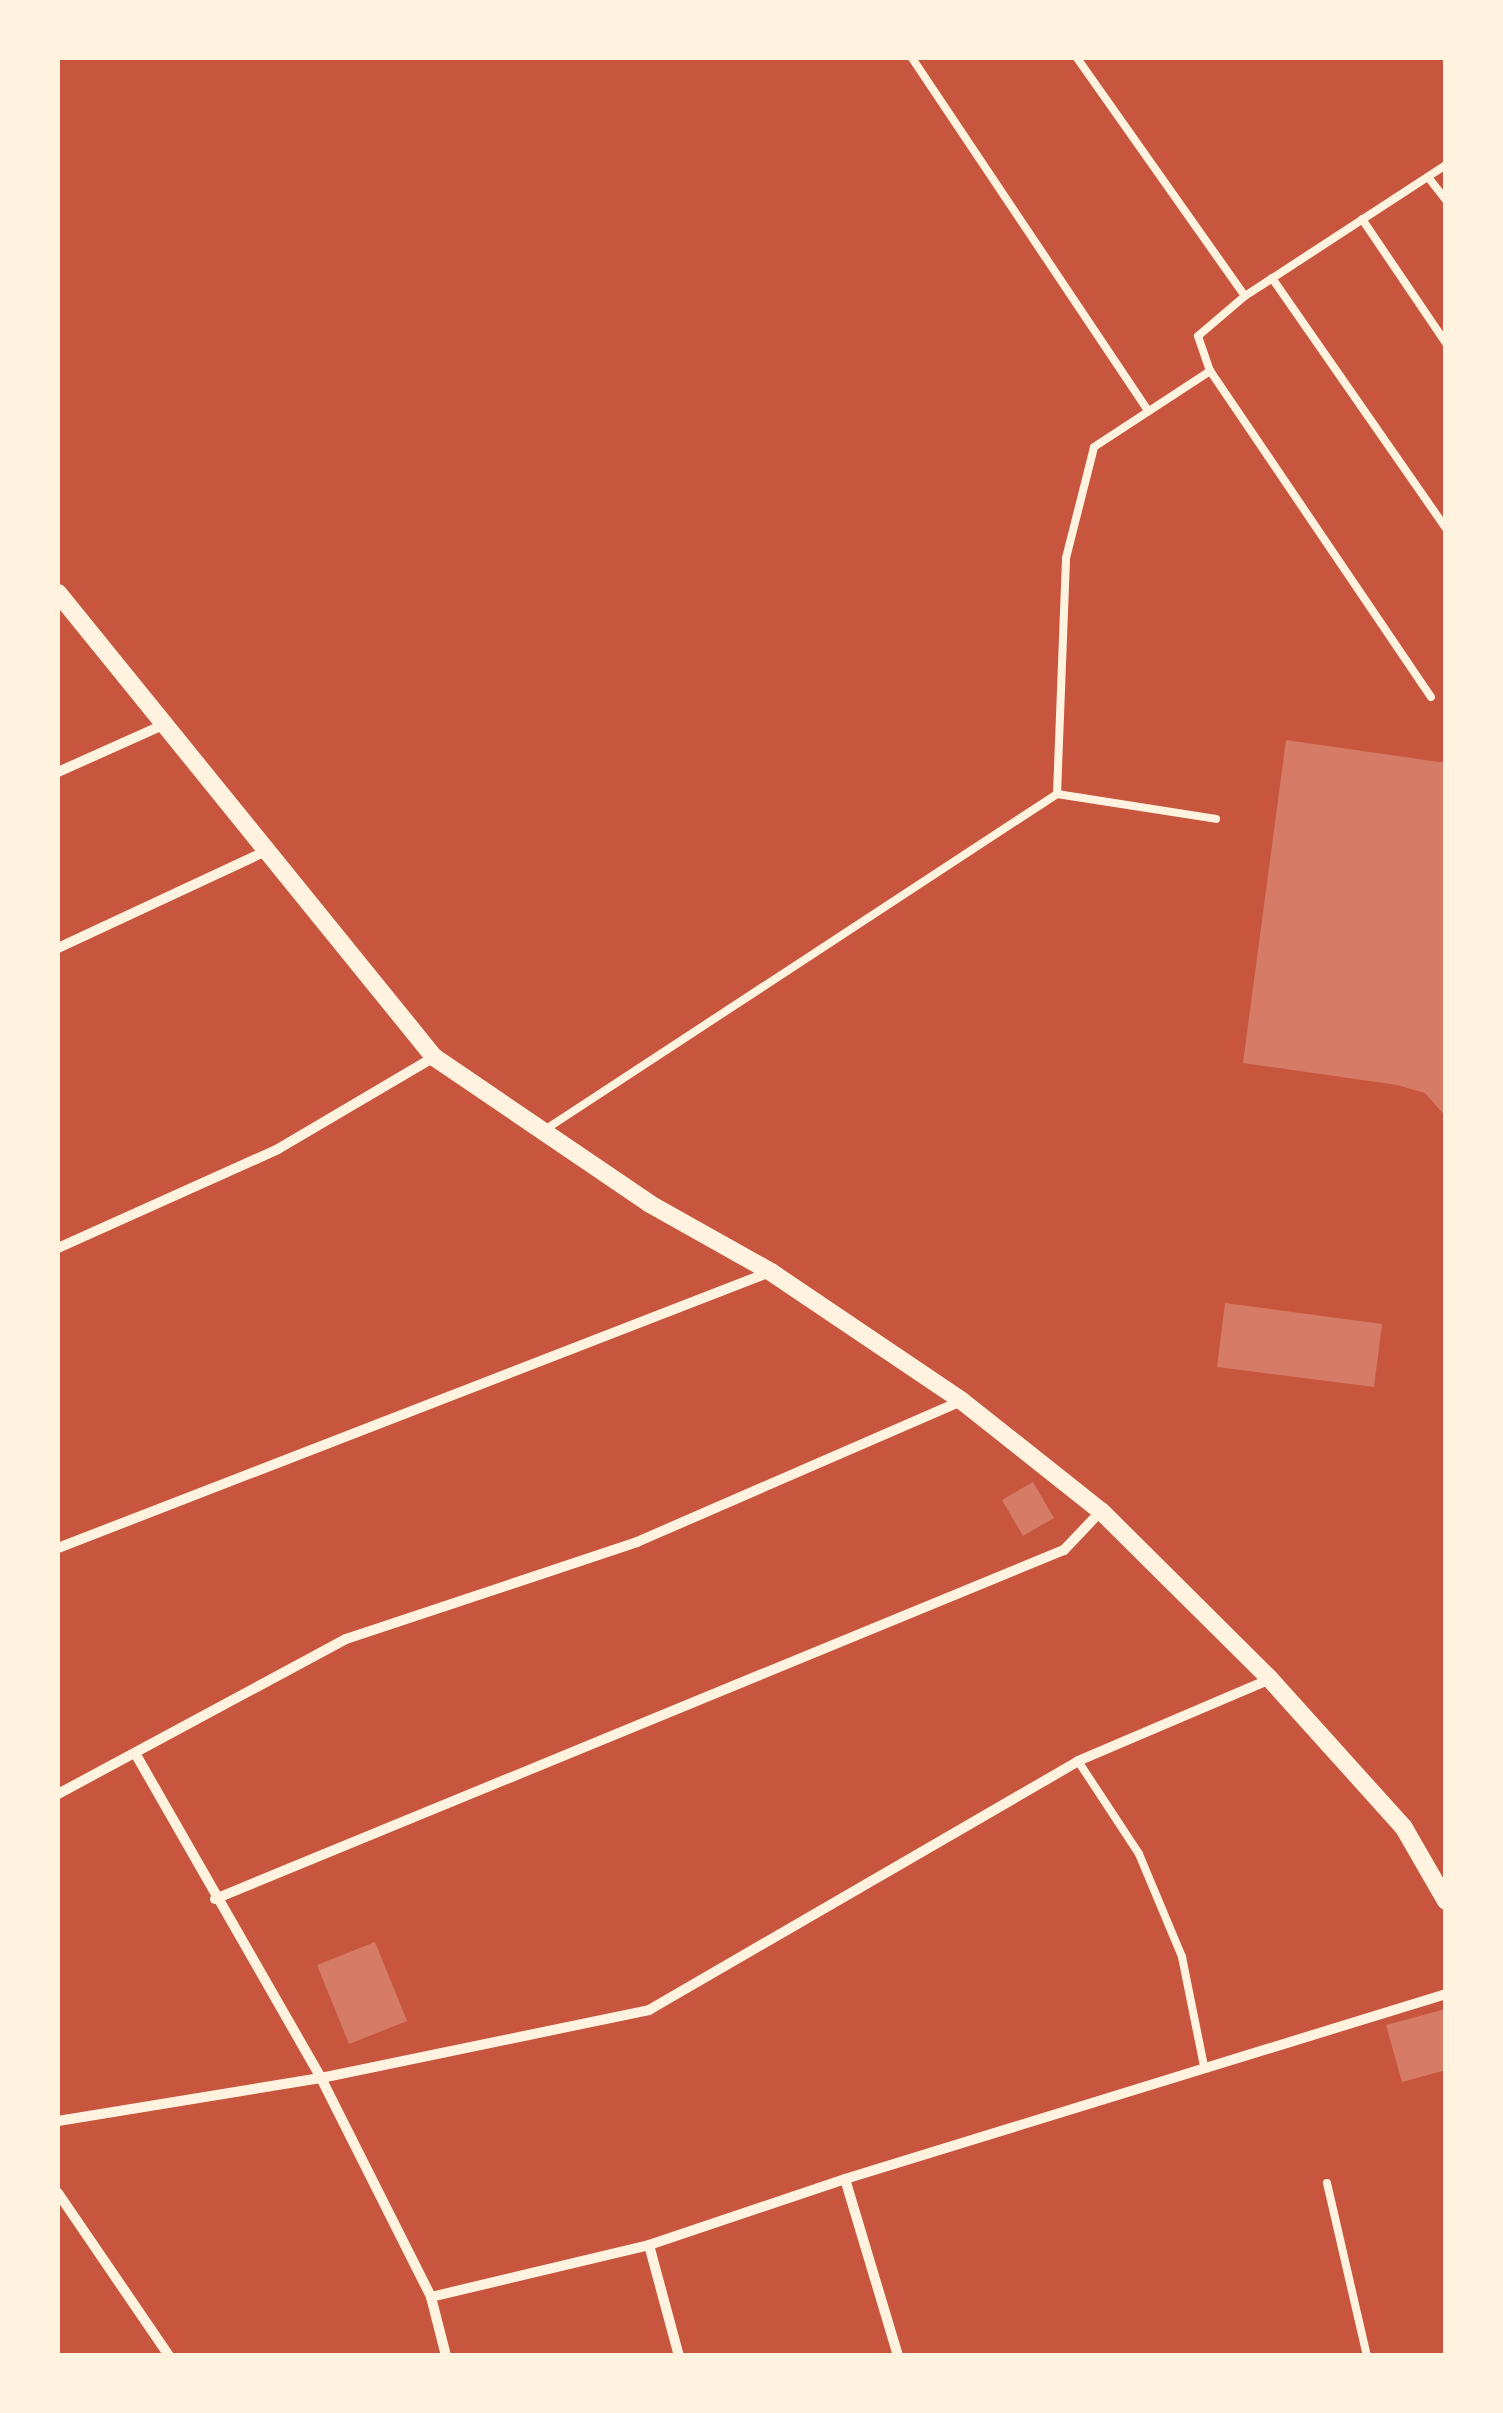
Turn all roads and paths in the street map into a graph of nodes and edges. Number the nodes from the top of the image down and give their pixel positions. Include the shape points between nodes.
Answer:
1 (912, 58) edge
2 (1076, 58) edge
3 (1446, 165) edge
4 (1428, 177) junction
5 (1446, 200) edge
6 (1362, 219) junction
7 (1272, 278) junction
8 (1244, 296) junction
9 (1446, 344) edge
10 (1210, 371) junction
11 (1148, 411) junction
12 (1446, 528) edge
13 (58, 594) edge
14 (1431, 697) dead end
15 (163, 725) junction
16 (58, 772) edge
17 (1057, 794) junction
18 (1216, 819) dead end
19 (264, 852) junction
20 (58, 948) edge
21 (434, 1057) junction
22 (542, 1131) junction
23 (58, 1248) edge
24 (770, 1272) junction
25 (962, 1401) junction
26 (1102, 1511) junction
27 (58, 1548) edge
28 (1270, 1679) junction
29 (135, 1753) junction
30 (1078, 1761) junction
31 (58, 1794) edge
32 (215, 1898) junction
33 (1446, 1901) edge
34 (1446, 1994) edge
35 (1204, 2066) junction
36 (322, 2078) junction
37 (58, 2122) edge
38 (845, 2179) junction
39 (1327, 2183) dead end
40 (58, 2193) edge
41 (649, 2245) junction
42 (431, 2296) junction
43 (169, 2356) edge
44 (446, 2356) edge
45 (679, 2356) edge
46 (898, 2356) edge
47 (1367, 2356) edge

1 - 11 lane
2 - 8 lane
3 - 4 lane
4 - 5 lane
4 - 6 lane
6 - 7 lane
6 - 9 lane
7 - 8 lane
7 - 12 lane
8 - 10 lane via 1198,336
10 - 11 lane
10 - 14 lane
11 - 17 lane via 1094,447 1066,558
13 - 15 street
15 - 16 street
15 - 19 street
17 - 18 lane
17 - 22 lane
19 - 20 street
19 - 21 street
21 - 22 street
21 - 23 street via 278,1149
22 - 24 street via 650,1204
24 - 25 street
24 - 27 street
25 - 26 street
25 - 29 street via 638,1542 346,1639
26 - 28 street
26 - 32 street via 1064,1550
28 - 30 street
28 - 33 street via 1404,1828
29 - 31 street
29 - 32 street
30 - 35 lane via 1139,1854 1182,1957
30 - 36 street via 649,2010
32 - 36 street
34 - 35 street
35 - 38 street
36 - 37 street
36 - 42 street
38 - 41 street
38 - 46 street
39 - 47 lane
40 - 43 street
41 - 42 street
41 - 45 street
42 - 44 street

